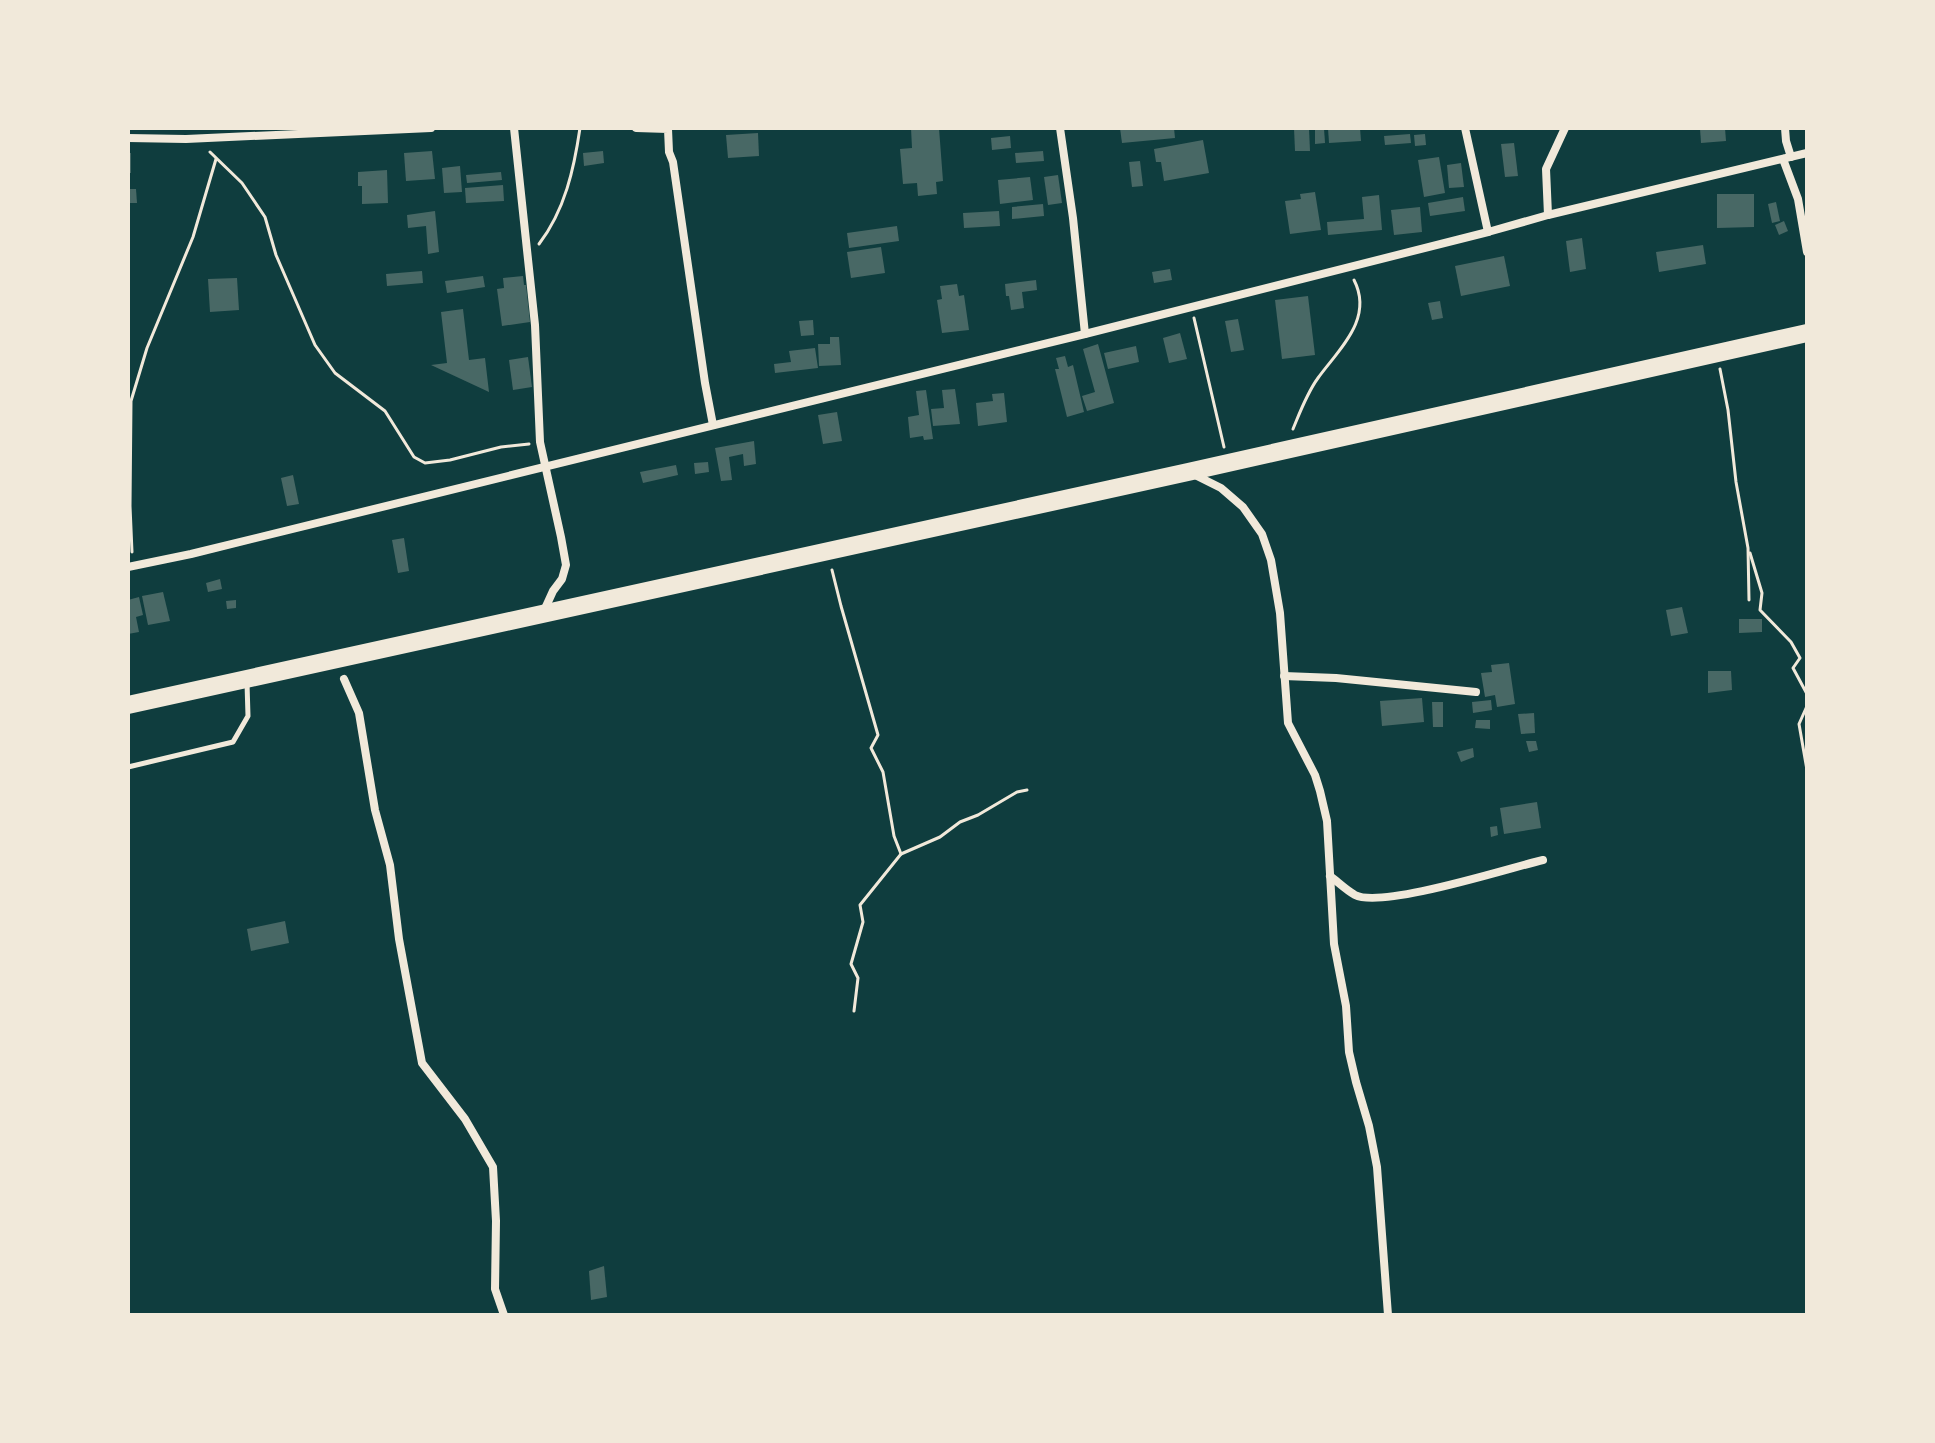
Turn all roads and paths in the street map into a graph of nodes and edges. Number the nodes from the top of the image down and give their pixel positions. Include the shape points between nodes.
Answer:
1 (431, 128) edge
2 (514, 128) edge
3 (580, 128) edge
4 (636, 128) edge
5 (668, 128) edge
6 (1060, 128) edge
7 (1465, 128) edge
8 (1565, 128) edge
9 (1785, 128) edge
10 (128, 138) edge
11 (196, 138) junction
12 (1807, 153) edge
13 (1787, 158) junction
14 (216, 159) junction
15 (1548, 215) junction
16 (1488, 232) junction
17 (1807, 252) edge
18 (529, 257) junction
19 (1346, 266) junction
20 (1192, 307) junction
21 (1807, 333) edge
22 (1085, 334) junction
23 (1716, 354) junction
24 (713, 425) junction
25 (540, 442) junction
26 (1284, 451) junction
27 (1226, 463) junction
28 (545, 467) junction
29 (1188, 472) junction
30 (1748, 548) junction
31 (828, 551) junction
32 (130, 567) edge
33 (1749, 600) dead end
34 (543, 613) junction
35 (1284, 676) junction
36 (247, 678) junction
37 (344, 679) dead end
38 (1476, 692) dead end
39 (1807, 694) edge
40 (128, 705) edge
41 (1807, 706) edge
42 (128, 767) edge
43 (1807, 770) edge
44 (1027, 790) dead end
45 (901, 854) junction
46 (1543, 860) dead end
47 (1330, 876) junction
48 (854, 1011) dead end
49 (504, 1315) edge
50 (1388, 1315) edge

1 - 11 street
2 - 18 street
3 - 18 path via 565,193 551,228
4 - 5 street
5 - 24 street
6 - 22 street
7 - 16 street
8 - 15 street via 1546,169
9 - 13 street
10 - 11 street
11 - 14 path
12 - 13 street
13 - 15 street
13 - 17 street
14 - 25 path via 242,183 265,217 315,345 335,373 385,411 414,457 425,463
14 - 32 path via 193,237 131,401
15 - 16 street
16 - 19 street
18 - 25 street
19 - 20 street
19 - 26 path via 1361,307 1354,330 1316,381
20 - 22 street
20 - 27 path
21 - 23 highway
22 - 24 street
23 - 26 highway
23 - 30 path
24 - 28 street
25 - 28 street
26 - 27 highway
27 - 29 highway
28 - 32 street
28 - 34 street via 566,565
29 - 31 highway
29 - 35 street via 1221,488 1262,534 1280,613
30 - 33 path
30 - 39 path via 1762,593 1760,610 1800,658 1793,668
31 - 34 highway
31 - 45 path via 878,735 871,748 883,772
34 - 36 highway
35 - 38 street
35 - 47 street via 1290,730 1315,775 1323,803
36 - 40 highway
36 - 42 lane via 248,716 233,742
37 - 49 street via 359,713 390,865 422,1063 493,1167 495,1289
41 - 43 path via 1799,724
44 - 45 path
45 - 48 path via 860,905 863,922 851,964 858,978
46 - 47 street via 1371,899 1355,895
47 - 50 street via 1349,1052 1377,1167

